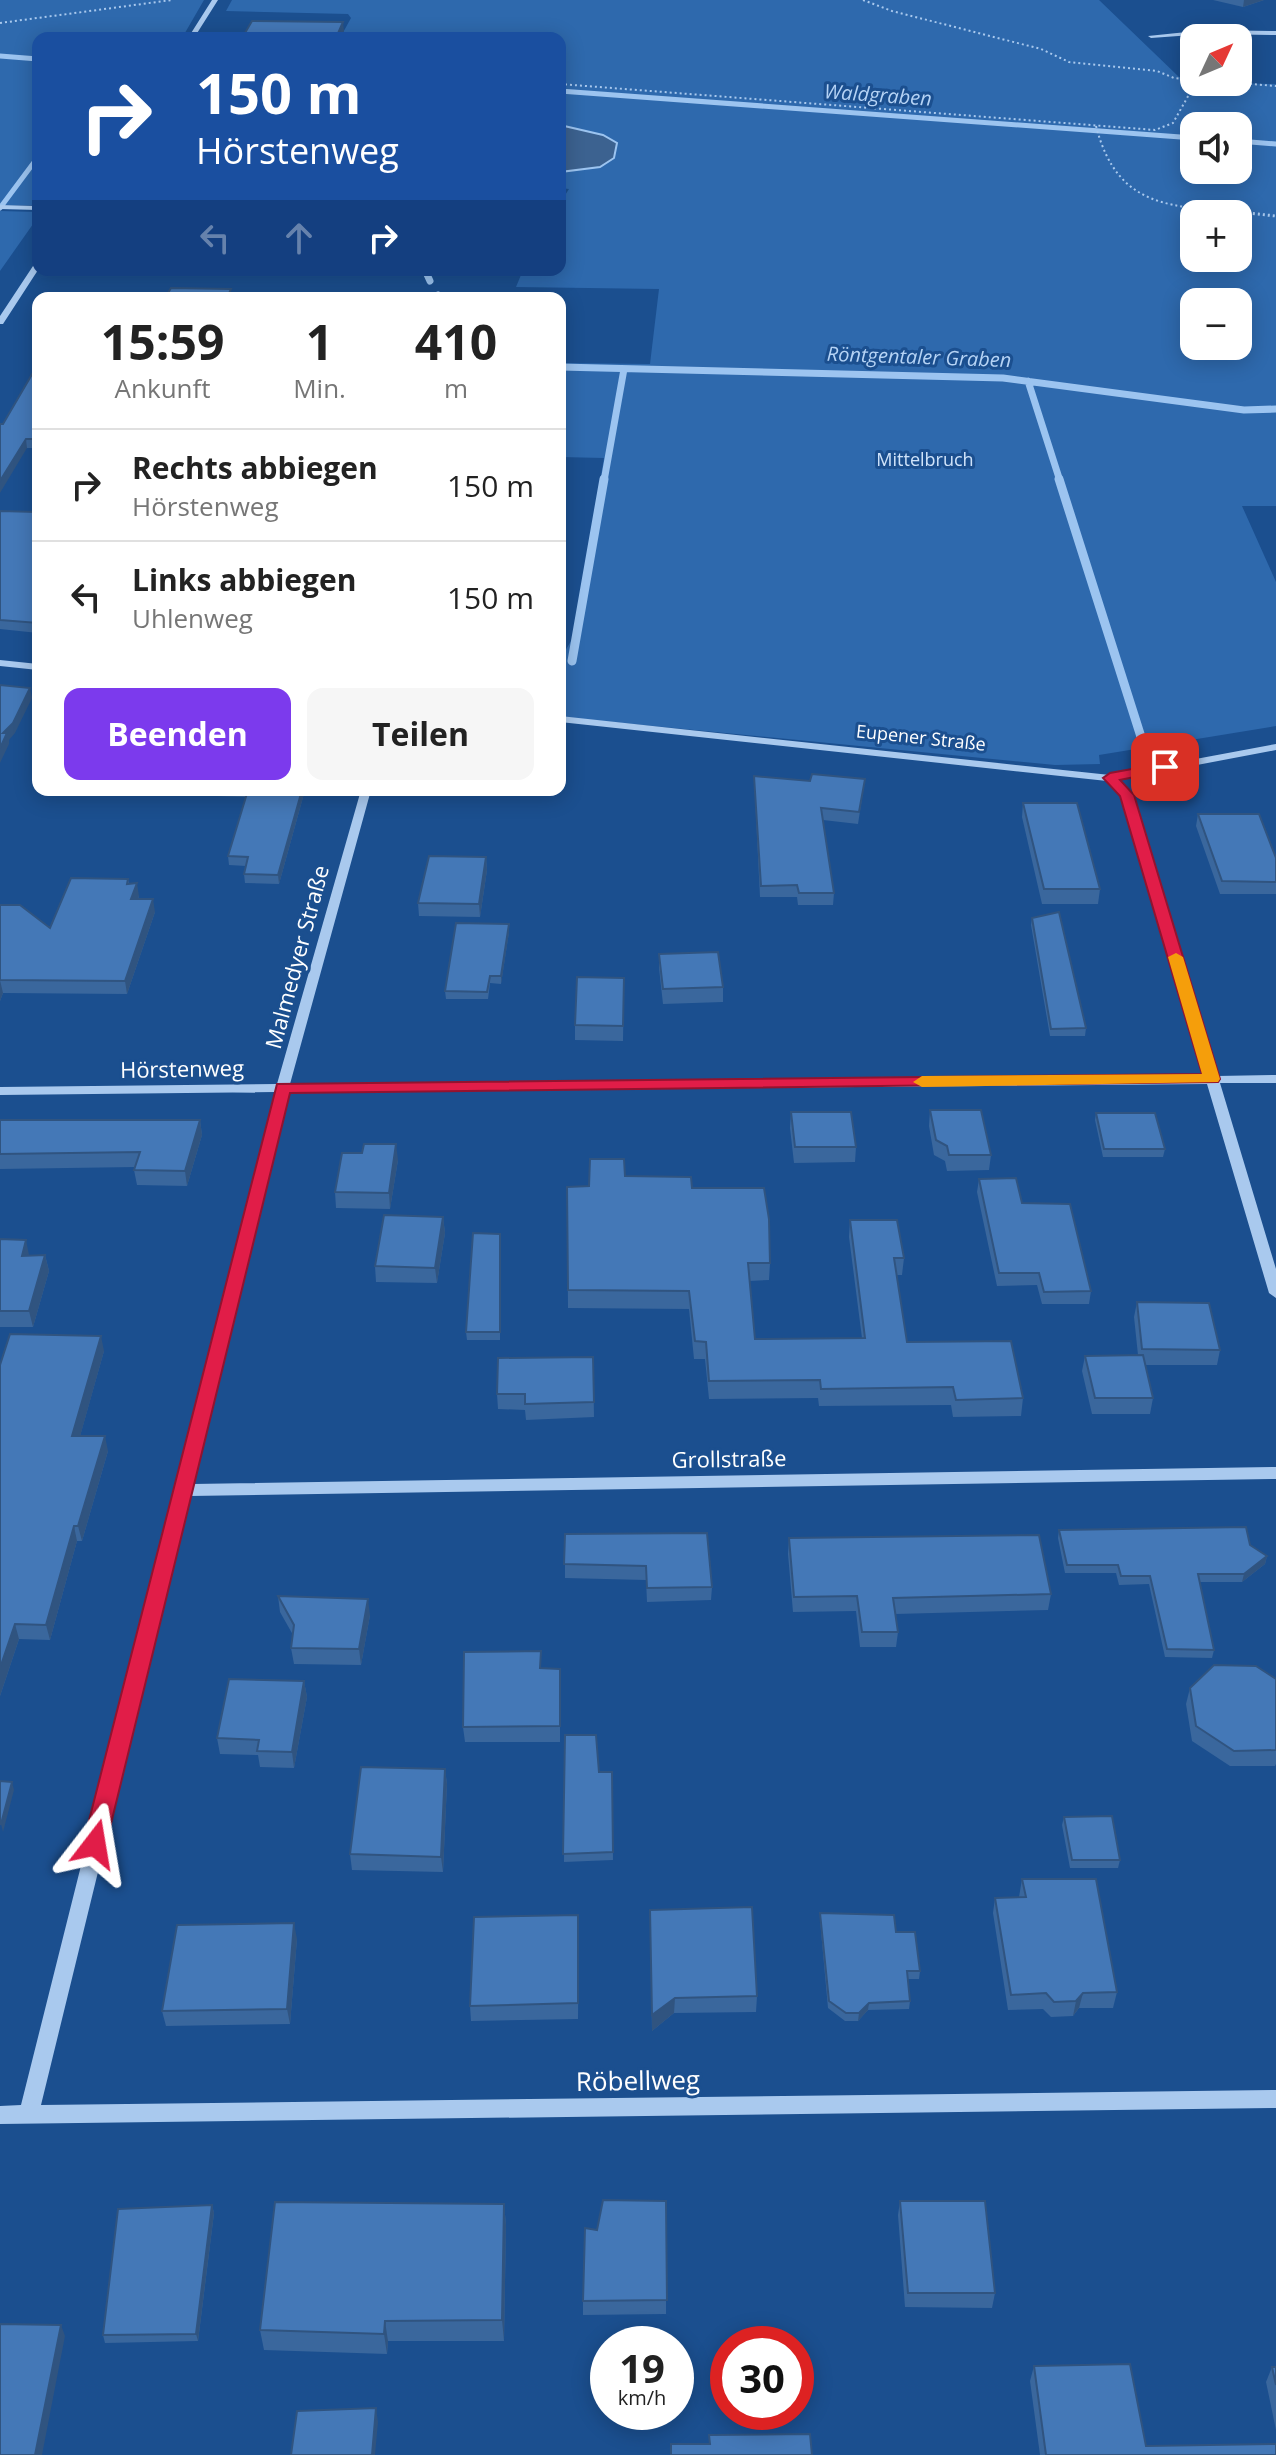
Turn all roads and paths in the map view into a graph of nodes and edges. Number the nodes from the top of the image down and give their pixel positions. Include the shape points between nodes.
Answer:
1 (172, 0) edge
2 (215, 0) edge
3 (863, 0) edge
4 (0, 23) edge
5 (195, 32) edge
6 (1276, 33) edge
7 (1151, 36) dead end
8 (1180, 79) edge
9 (566, 84) edge
10 (1252, 84) edge
11 (1276, 86) edge
12 (1187, 96) edge
13 (1096, 126) junction
14 (0, 207) edge
15 (32, 208) edge
16 (1276, 216) edge
17 (32, 274) edge
18 (0, 322) edge
19 (0, 663) edge
20 (32, 666) edge
21 (566, 720) edge
22 (1276, 747) edge
23 (1110, 778) junction
24 (364, 796) edge
25 (1212, 1079) junction
26 (1276, 1079) edge
27 (283, 1087) junction
28 (0, 1091) edge
29 (1276, 1293) edge
30 (1276, 1473) edge
31 (183, 1490) junction
32 (1276, 2099) edge
33 (29, 2114) junction
34 (0, 2115) edge

1 - 4 path
2 - 5 street
3 - 8 path via 1041,49 1069,62 1157,71
6 - 7 street
9 - 13 path
10 - 11 path
12 - 13 path via 1173,123 1155,130
13 - 16 path via 1110,165 1131,191 1163,201
14 - 15 street
17 - 18 street
19 - 20 street
21 - 23 street, Eupener Straße
22 - 23 street, Eupener Straße
23 - 25 street via 1127,795
24 - 27 street, Malmedyer Straße
25 - 26 street, Hörstenweg
25 - 27 street, Hörstenweg
25 - 29 street
27 - 28 street, Hörstenweg
27 - 31 street, Malmedyer Straße
30 - 31 street, Grollstraße
31 - 33 street, Malmedyer Straße
32 - 33 street, Röbellweg
33 - 34 street, Röbellweg

